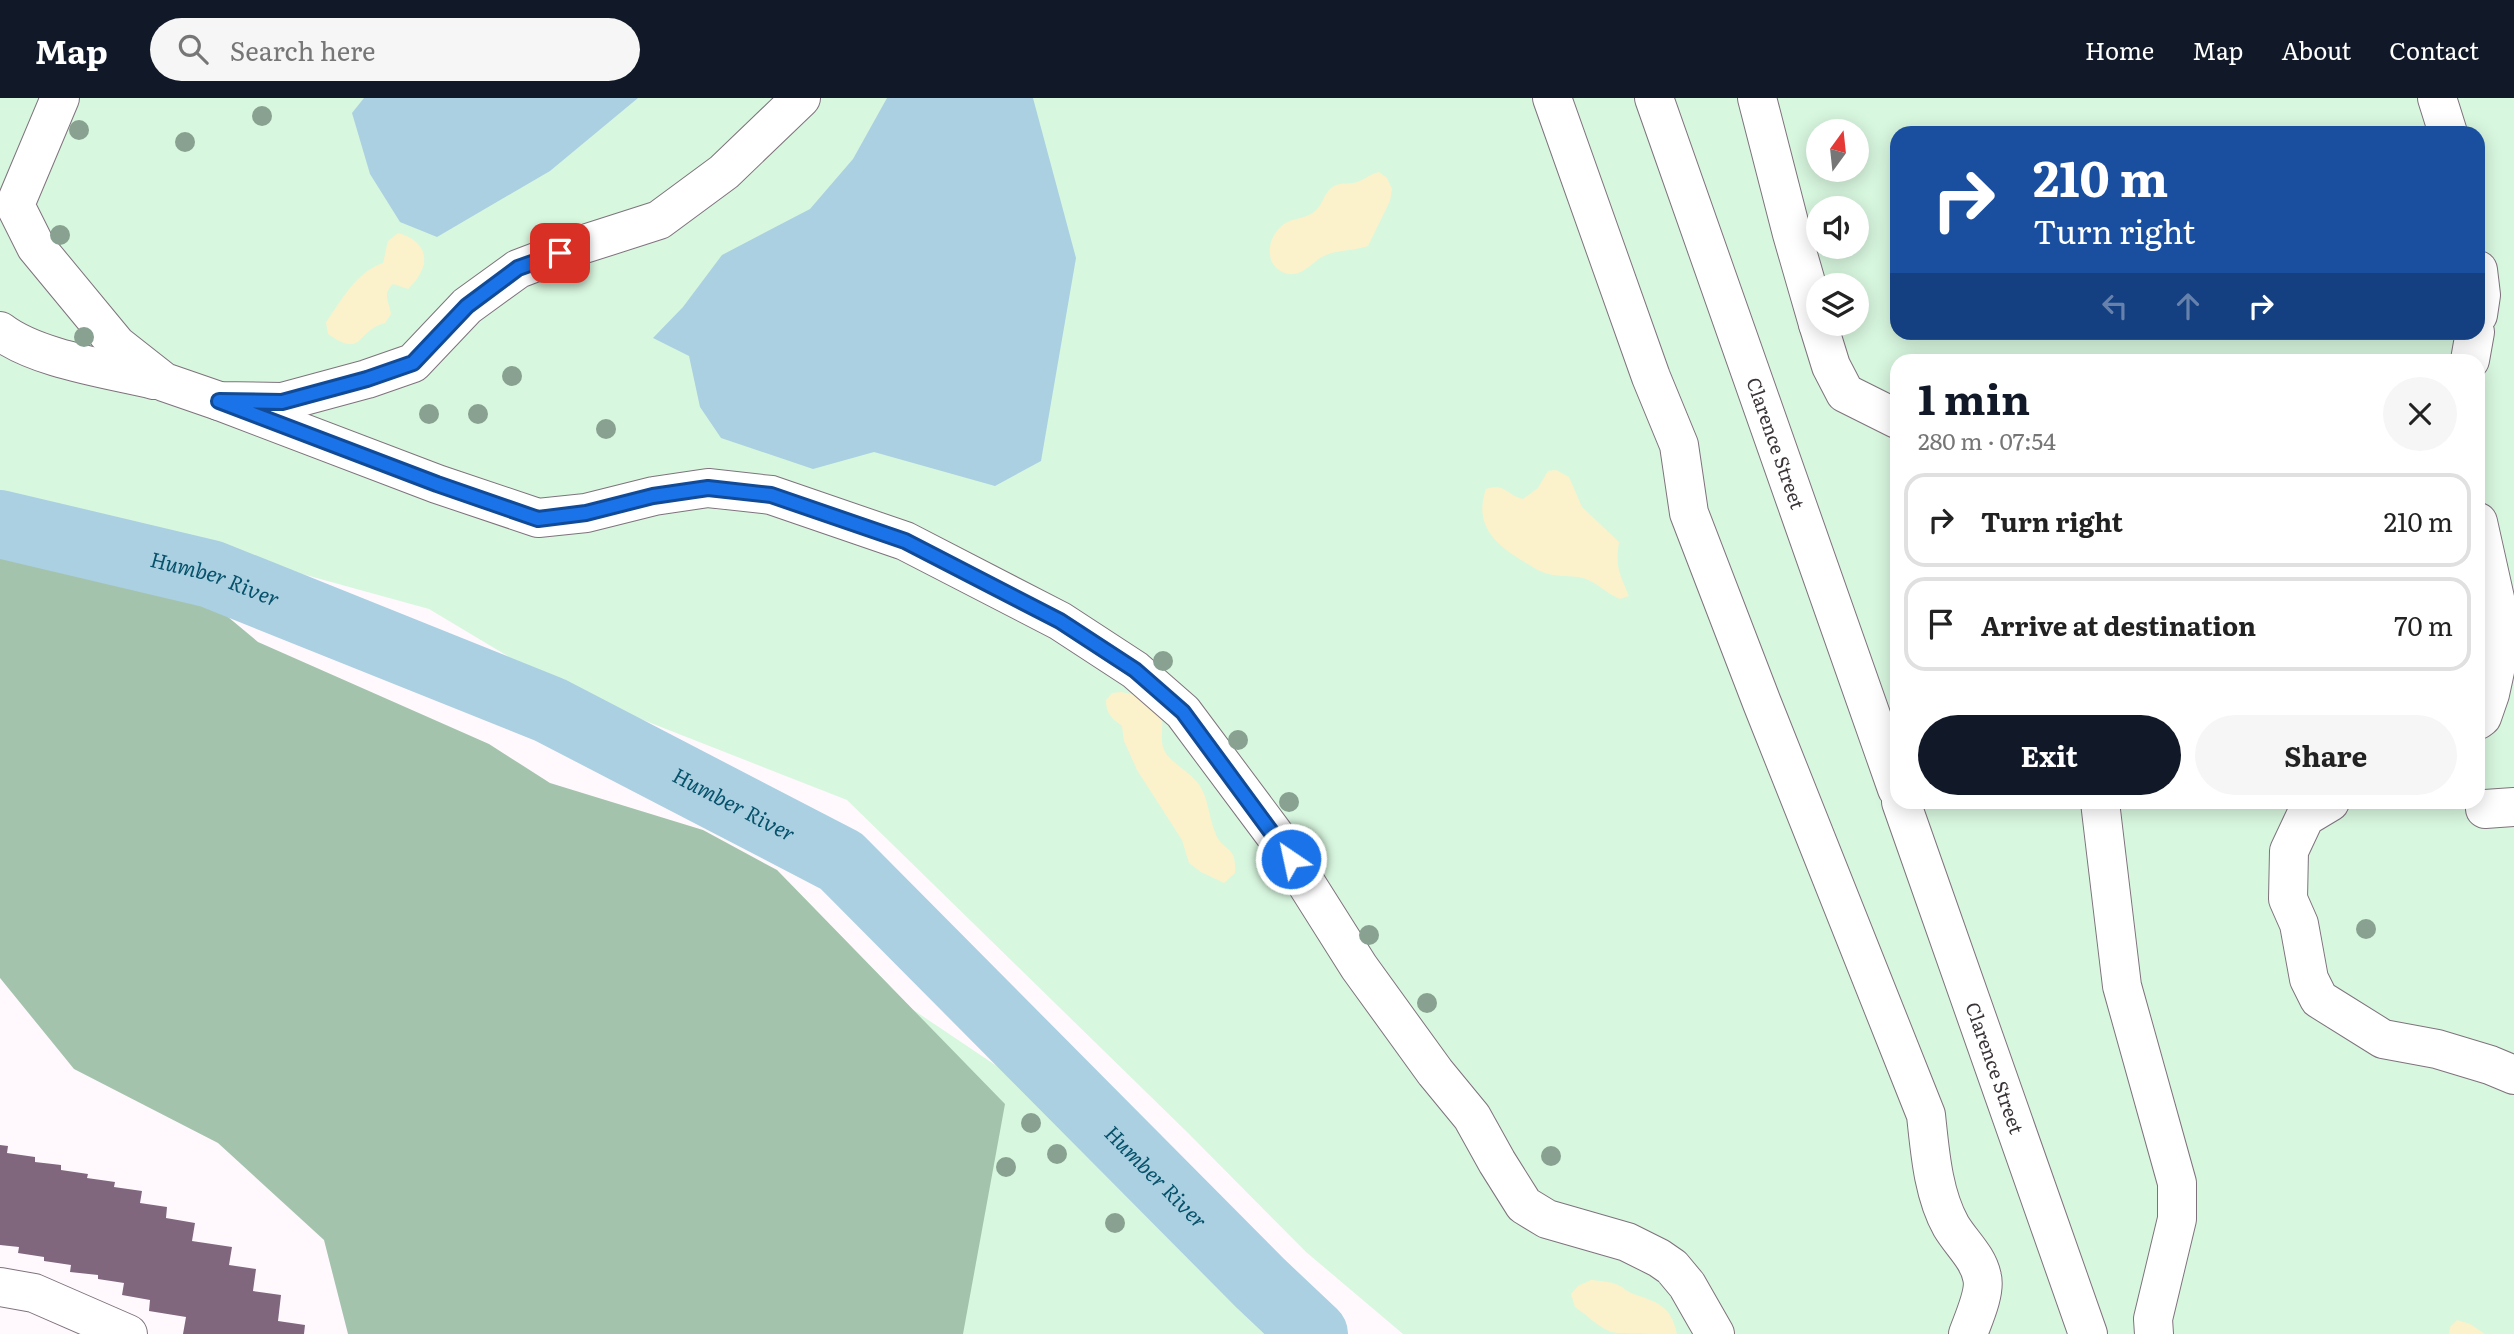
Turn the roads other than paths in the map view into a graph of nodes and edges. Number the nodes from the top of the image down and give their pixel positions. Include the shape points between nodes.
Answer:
1 (60, 98) edge
2 (801, 98) edge
3 (1552, 98) edge
4 (1654, 98) edge
5 (1757, 98) edge
6 (2437, 98) edge
7 (2446, 126) edge
8 (7, 212) edge
9 (1806, 282) edge
10 (0, 331) edge
11 (1822, 336) edge
12 (173, 385) junction
13 (219, 401) junction
14 (1890, 416) edge
15 (2485, 555) edge
16 (2485, 708) edge
17 (1890, 769) edge
18 (1903, 809) edge
19 (2101, 809) edge
20 (2318, 809) edge
21 (2514, 1074) edge
22 (0, 1287) edge
23 (78, 1323) edge
24 (128, 1334) edge
25 (1716, 1334) edge
26 (1968, 1334) edge
27 (2088, 1334) edge
28 (2154, 1334) edge

1 - 8 street
2 - 13 street via 724,172 659,220 518,268 467,306 413,363 282,402
3 - 26 street via 1679,445 1689,513 1926,1115 1930,1160 1951,1225 1973,1255 1983,1279
4 - 17 street, Clarence Street
5 - 9 street
6 - 7 street
8 - 12 street via 117,345
10 - 12 street via 45,354
11 - 14 street via 1845,393
12 - 13 street
13 - 25 street via 538,519 708,488 771,495 905,541 1060,621 1135,670 1183,712 1280,842 1373,986 1472,1117 1524,1205 1547,1219 1627,1242 1659,1258 1687,1285
15 - 16 street via 2502,634
18 - 27 street, Clarence Street
19 - 28 street via 2122,985 2177,1183 2177,1219 2153,1319
20 - 21 street via 2305,817 2289,851 2288,899 2299,924 2309,979 2319,999 2384,1039 2437,1049
22 - 23 street via 34,1293
23 - 24 street

